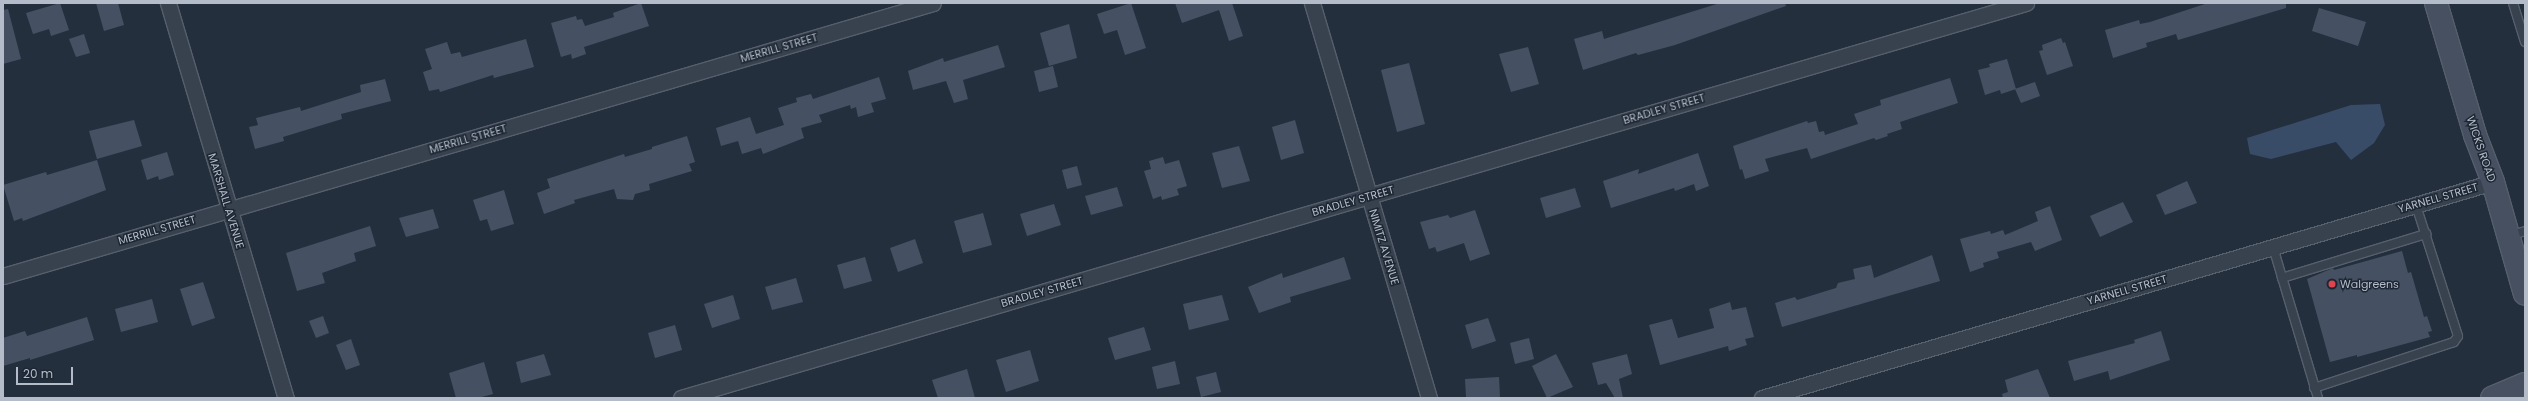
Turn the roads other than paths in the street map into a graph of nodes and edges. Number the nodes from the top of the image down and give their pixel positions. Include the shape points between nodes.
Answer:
1 (168, 3) edge
2 (933, 3) edge
3 (1312, 3) edge
4 (2026, 3) edge
5 (2436, 3) edge
6 (2513, 3) edge
7 (2525, 42) edge
8 (2492, 182) junction
9 (1369, 196) junction
10 (2416, 205) junction
11 (228, 209) junction
12 (2426, 234) junction
13 (2516, 234) edge
14 (2272, 247) junction
15 (3, 276) edge
16 (2282, 278) junction
17 (2525, 294) edge
18 (2525, 384) edge
19 (2314, 388) junction
20 (286, 398) edge
21 (681, 398) edge
22 (1429, 398) edge
23 (1762, 398) edge
24 (2318, 398) edge
25 (2492, 398) edge

1 - 11 street, MARSHALL AVENUE
2 - 11 street, MERRILL STREET
3 - 9 street, NIMITZ AVENUE
4 - 9 street, BRADLEY STREET
5 - 8 main road, WICKS ROAD via 2475,135
6 - 7 lane
8 - 10 street, YARNELL STREET
8 - 13 main road, WICKS ROAD
9 - 21 street, BRADLEY STREET
9 - 22 street, NIMITZ AVENUE
10 - 12 lane
10 - 14 street, YARNELL STREET
11 - 15 street, MERRILL STREET
11 - 20 street, MARSHALL AVENUE
12 - 16 lane
12 - 19 lane via 2458,336 2454,342
13 - 17 main road, WICKS ROAD
14 - 16 lane
14 - 23 street, YARNELL STREET
16 - 19 lane
18 - 25 main road
19 - 24 lane

